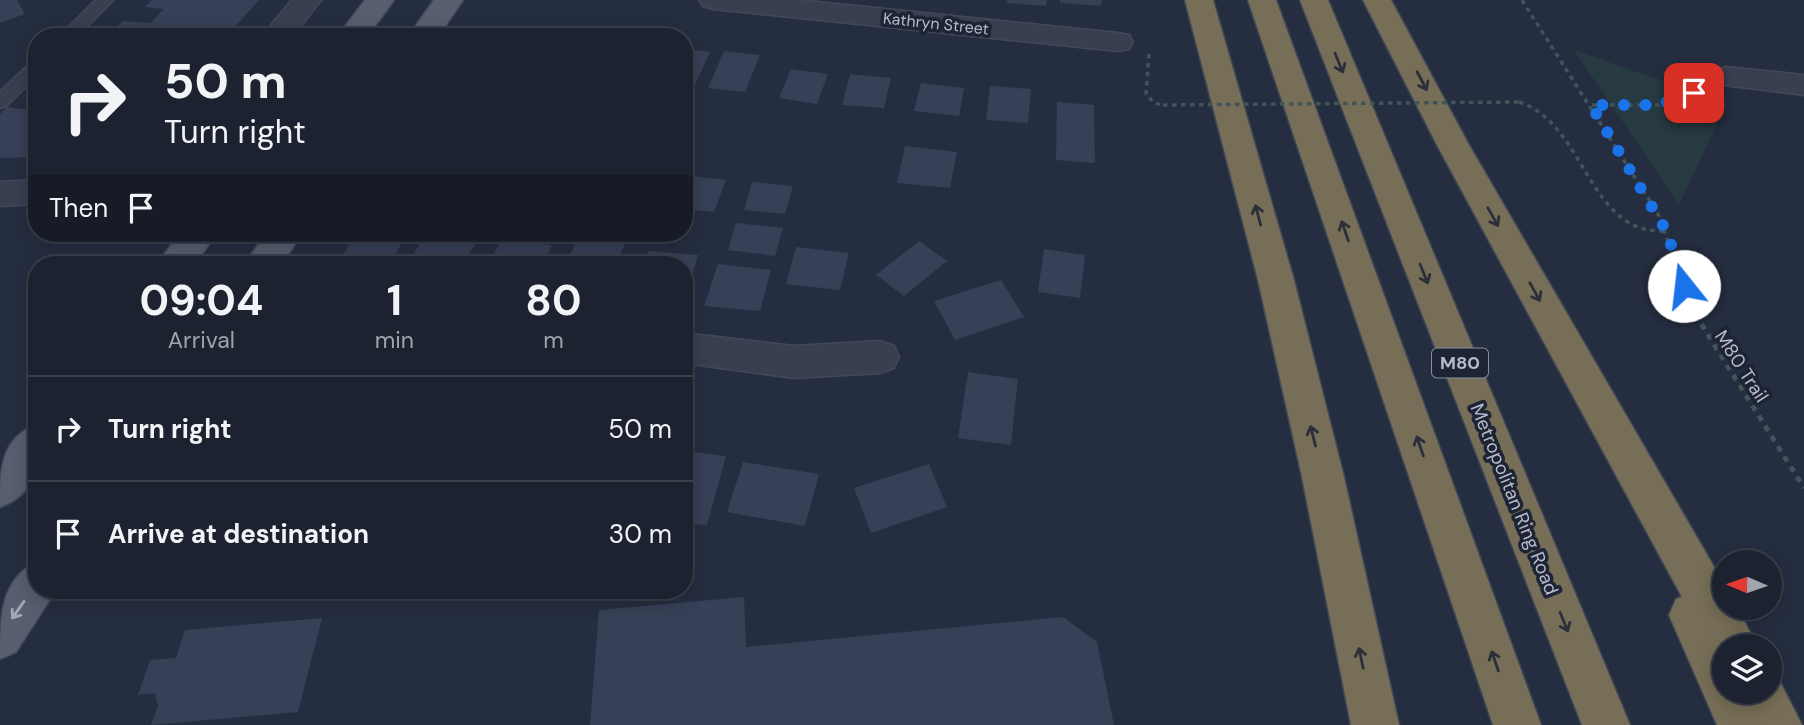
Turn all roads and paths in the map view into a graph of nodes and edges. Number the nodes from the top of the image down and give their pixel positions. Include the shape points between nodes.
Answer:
1 (105, 0) edge
2 (307, 0) edge
3 (380, 0) edge
4 (449, 0) edge
5 (713, 0) edge
6 (1199, 0) edge
7 (1262, 0) edge
8 (1314, 0) edge
9 (1377, 0) edge
10 (1522, 0) edge
11 (76, 28) edge
12 (284, 28) edge
13 (359, 28) edge
14 (430, 28) edge
15 (1118, 42) dead end
16 (28, 75) edge
17 (1726, 77) dead end
18 (1804, 85) edge
19 (1694, 93) dead end
20 (0, 102) edge
21 (1163, 105) dead end
22 (1591, 105) junction
23 (28, 192) edge
24 (0, 194) edge
25 (1667, 232) junction
26 (193, 242) edge
27 (181, 256) edge
28 (693, 349) edge
29 (880, 356) dead end
30 (1591, 393) junction
31 (28, 452) edge
32 (0, 488) edge
33 (1804, 488) edge
34 (28, 596) edge
35 (1727, 634) edge
36 (0, 636) edge
37 (1712, 660) edge
38 (1732, 704) edge
39 (1766, 704) edge
40 (1376, 725) edge
41 (1517, 725) edge
42 (1606, 725) edge
43 (1741, 725) edge
44 (1778, 725) edge

1 - 11 lane
2 - 12 street
3 - 13 main road
4 - 14 main road
5 - 15 street, Kathryn Street
40 -> 6 highway via 1276,280
41 -> 7 highway
8 -> 42 highway, Metropolitan Ring Road / M80
9 -> 30 highway
10 - 22 path, M80 Trail
16 - 20 lane
17 - 18 street
19 - 22 path via 1658,105
21 - 25 path, bridge via 1519,102 1538,108 1551,119 1627,225
22 - 25 path, M80 Trail
23 - 24 street
25 - 33 path, M80 Trail via 1697,321
26 - 27 main road
28 - 29 street via 794,362
30 - 35 highway
30 - 37 highway
31 - 32 main road
34 -> 36 main road
38 - 43 highway
39 - 44 highway

